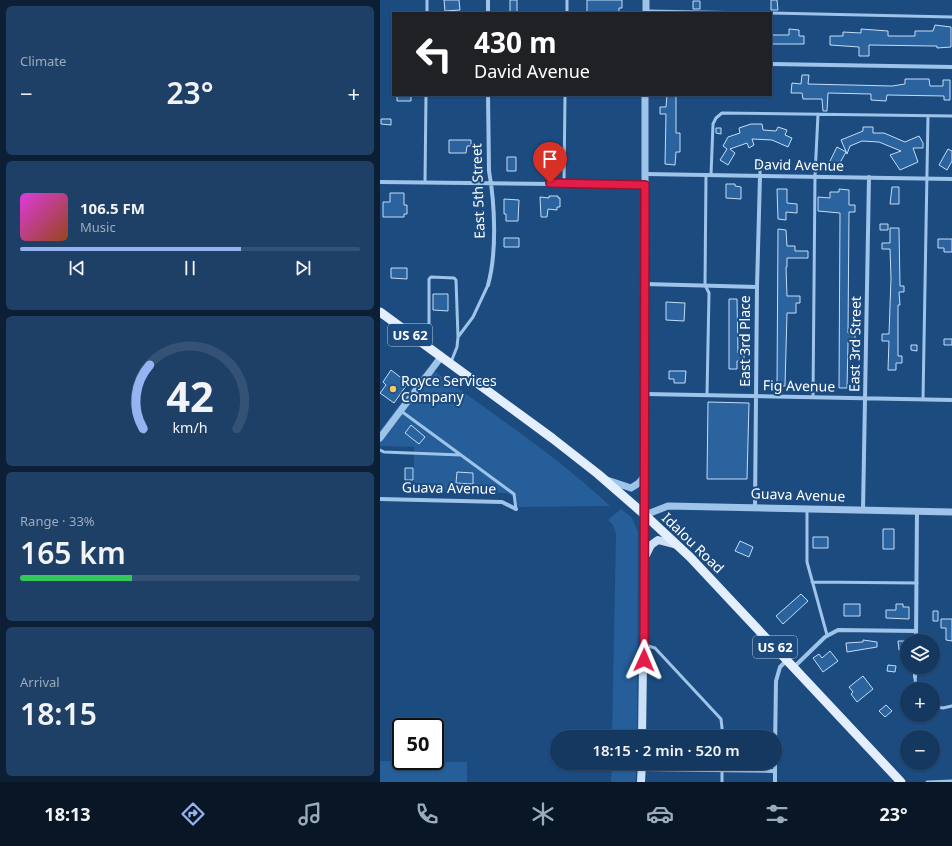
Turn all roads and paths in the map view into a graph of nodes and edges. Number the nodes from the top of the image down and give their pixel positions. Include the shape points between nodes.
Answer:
1 (427, 0) edge
2 (488, 0) edge
3 (567, 0) edge
4 (646, 0) edge
5 (427, 12) edge
6 (488, 12) edge
7 (567, 12) edge
8 (646, 12) edge
9 (772, 13) edge
10 (952, 17) edge
11 (772, 64) edge
12 (952, 67) edge
13 (426, 96) edge
14 (488, 96) edge
15 (565, 96) edge
16 (646, 96) edge
17 (818, 114) junction
18 (928, 116) junction
19 (952, 116) edge
20 (760, 159) dead end
21 (645, 174) junction
22 (708, 175) junction
23 (760, 176) junction
24 (815, 176) junction
25 (869, 178) junction
26 (926, 179) junction
27 (952, 179) edge
28 (380, 182) edge
29 (426, 182) junction
30 (491, 182) junction
31 (564, 183) junction
32 (645, 185) junction
33 (645, 284) junction
34 (488, 285) joint
35 (705, 285) junction
36 (757, 286) junction
37 (380, 312) edge
38 (458, 337) junction
39 (421, 343) junction
40 (441, 357) junction
41 (450, 364) junction
42 (646, 394) junction
43 (707, 395) junction
44 (756, 396) junction
45 (813, 397) junction
46 (865, 398) junction
47 (922, 399) junction
48 (952, 400) edge
49 (401, 410) junction
50 (380, 438) edge
51 (380, 450) edge
52 (461, 455) junction
53 (646, 474) junction
54 (604, 479) junction
55 (380, 499) edge
56 (755, 507) junction
57 (516, 509) joint
58 (807, 509) junction
59 (863, 510) junction
60 (917, 511) junction
61 (952, 512) edge
62 (645, 515) junction
63 (678, 546) junction
64 (645, 556) junction
65 (812, 582) junction
66 (917, 583) junction
67 (916, 631) joint
68 (827, 635) junction
69 (644, 645) junction
70 (791, 663) junction
71 (915, 677) edge
72 (915, 682) edge
73 (952, 706) edge
74 (940, 707) edge
75 (642, 730) edge
76 (722, 730) edge
77 (775, 730) edge
78 (642, 770) edge
79 (722, 770) edge
80 (775, 770) edge
81 (952, 781) edge
82 (641, 782) edge
83 (722, 782) edge
84 (775, 782) edge
85 (901, 782) edge
86 (927, 782) edge

1 - 5 lane
2 - 6 street
3 - 7 lane
4 - 8 street
9 - 10 lane
11 - 12 street
13 - 29 lane
14 - 30 street, East 5th Street
15 - 31 lane
16 - 21 street
17 - 18 lane
17 - 22 lane via 722,113 713,124
17 - 24 lane
18 - 19 lane
18 - 26 lane
20 - 23 lane
21 - 22 street, David Avenue
21 - 32 street
22 - 23 street, David Avenue
22 - 35 lane
23 - 24 street, David Avenue
23 - 36 street, East 3rd Place
24 - 25 street, David Avenue
24 - 45 lane
25 - 26 street, David Avenue
25 - 46 street, East 3rd Street
26 - 27 street, David Avenue
26 - 47 lane
28 - 29 street
29 - 30 street
30 - 31 street
30 - 34 street, East 5th Street via 493,245
31 - 32 street
32 - 33 street
33 - 35 street
33 - 42 street
34 - 38 lane via 473,317
35 - 36 street
35 - 43 lane via 709,293
36 - 44 street, East 3rd Place
37 - 39 main road, Idalou Road / US 62
38 - 39 lane via 456,280 431,278 428,279 429,327
38 - 41 lane
39 - 40 main road, Idalou Road / US 62
40 - 41 main road, Idalou Road / US 62
40 - 49 street
41 - 54 main road, Idalou Road / US 62
42 - 43 street, Fig Avenue
42 - 53 street
43 - 44 street, Fig Avenue
44 - 45 street, Fig Avenue
44 - 56 street, East 3rd Place
45 - 46 street, Fig Avenue
46 - 47 street, Fig Avenue
46 - 59 street, East 3rd Street
47 - 48 street, Fig Avenue
49 - 50 street
49 - 52 lane
51 - 52 lane
52 - 57 lane via 514,494
53 - 54 street via 639,484 631,488
53 - 62 street
54 - 62 main road, Idalou Road / US 62
55 - 57 street, Guava Avenue via 502,502
56 - 58 street, Guava Avenue
56 - 62 street, Guava Avenue via 668,506
58 - 59 street, Guava Avenue
58 - 65 lane via 807,562
59 - 60 street, Guava Avenue
60 - 61 street, Guava Avenue
60 - 66 street
62 - 63 main road, Idalou Road / US 62
62 - 64 main road
63 - 64 main road via 658,540 651,544
63 - 70 main road, Idalou Road / US 62
64 - 69 main road
65 - 66 lane
65 - 68 lane
66 - 67 street
67 - 68 street via 847,628
68 - 70 street
69 - 75 main road
69 - 76 lane via 655,648 721,719
70 - 77 street via 780,667 776,681
70 - 85 main road, Idalou Road / US 62
71 - 72 lane
73 - 74 lane
78 - 82 main road
79 - 83 lane
80 - 84 street
81 - 86 lane

